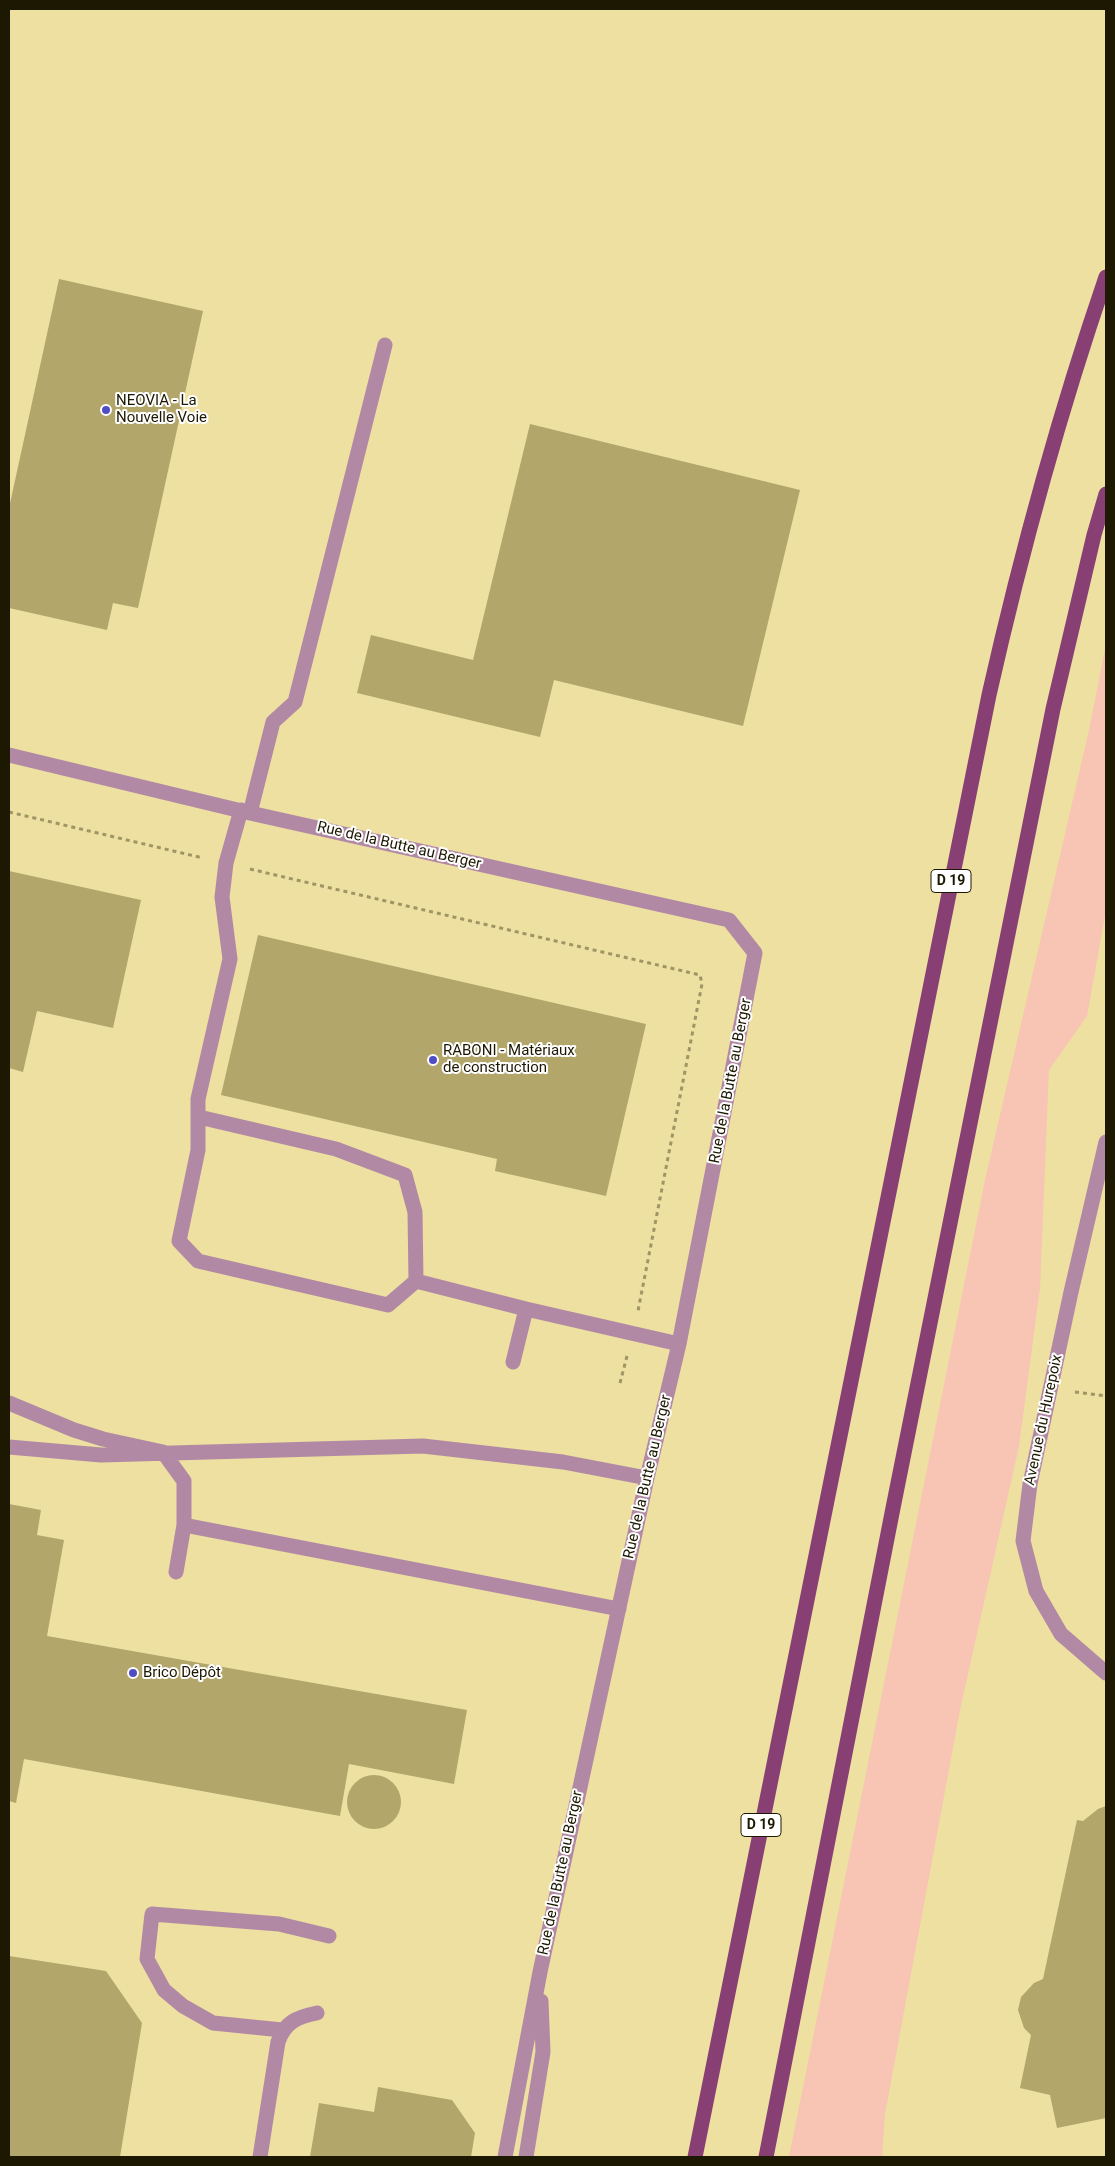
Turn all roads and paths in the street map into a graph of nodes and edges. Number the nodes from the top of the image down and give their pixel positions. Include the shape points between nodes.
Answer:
1 (1106, 277) edge
2 (385, 345) dead end
3 (1106, 494) edge
4 (9, 755) edge
5 (9, 812) edge
6 (246, 812) junction
7 (226, 863) junction
8 (199, 1117) junction
9 (1106, 1142) edge
10 (416, 1281) junction
11 (526, 1309) junction
12 (633, 1334) junction
13 (679, 1344) junction
14 (513, 1362) dead end
15 (620, 1383) dead end
16 (1051, 1389) junction
17 (1106, 1396) edge
18 (9, 1402) edge
19 (9, 1447) edge
20 (164, 1452) junction
21 (648, 1478) junction
22 (184, 1525) junction
23 (176, 1572) dead end
24 (619, 1609) junction
25 (1106, 1673) edge
26 (329, 1936) dead end
27 (540, 1972) junction
28 (317, 2013) dead end
29 (282, 2030) junction
30 (260, 2157) edge
31 (504, 2157) edge
32 (526, 2157) edge
33 (695, 2157) edge
34 (766, 2157) edge

1 - 33 main road, D 19 via 1033,512 989,694
2 - 6 street via 295,702 273,722
3 - 34 main road via 1053,709
4 - 6 street, Rue de la Butte au Berger
5 - 7 path
6 - 7 street
6 - 13 street, Rue de la Butte au Berger via 728,920 756,953
7 - 8 street via 222,897 230,960 198,1099
7 - 12 path via 700,975 702,984
8 - 10 street via 336,1149 405,1175 415,1212
8 - 10 street via 198,1150 179,1241 198,1261 388,1305
9 - 16 street, Avenue du Hurepoix
10 - 11 street
11 - 12 street
11 - 14 street
12 - 13 street
12 - 15 path
13 - 21 street, Rue de la Butte au Berger
16 - 17 path
16 - 25 street, Avenue du Hurepoix via 1030,1484 1023,1542 1036,1591 1061,1634
18 - 20 street via 56,1424 103,1439
19 - 20 street via 101,1455
20 - 21 street via 423,1446 563,1462
20 - 22 street via 184,1481
21 - 24 street, Rue de la Butte au Berger
22 - 23 street
22 - 24 street
24 - 27 street, Rue de la Butte au Berger
26 - 29 street via 280,1924 152,1914 147,1959 164,1990 183,2006 213,2023
27 - 31 street
27 - 32 street via 543,2052
28 - 29 street via 299,2017
29 - 30 street

